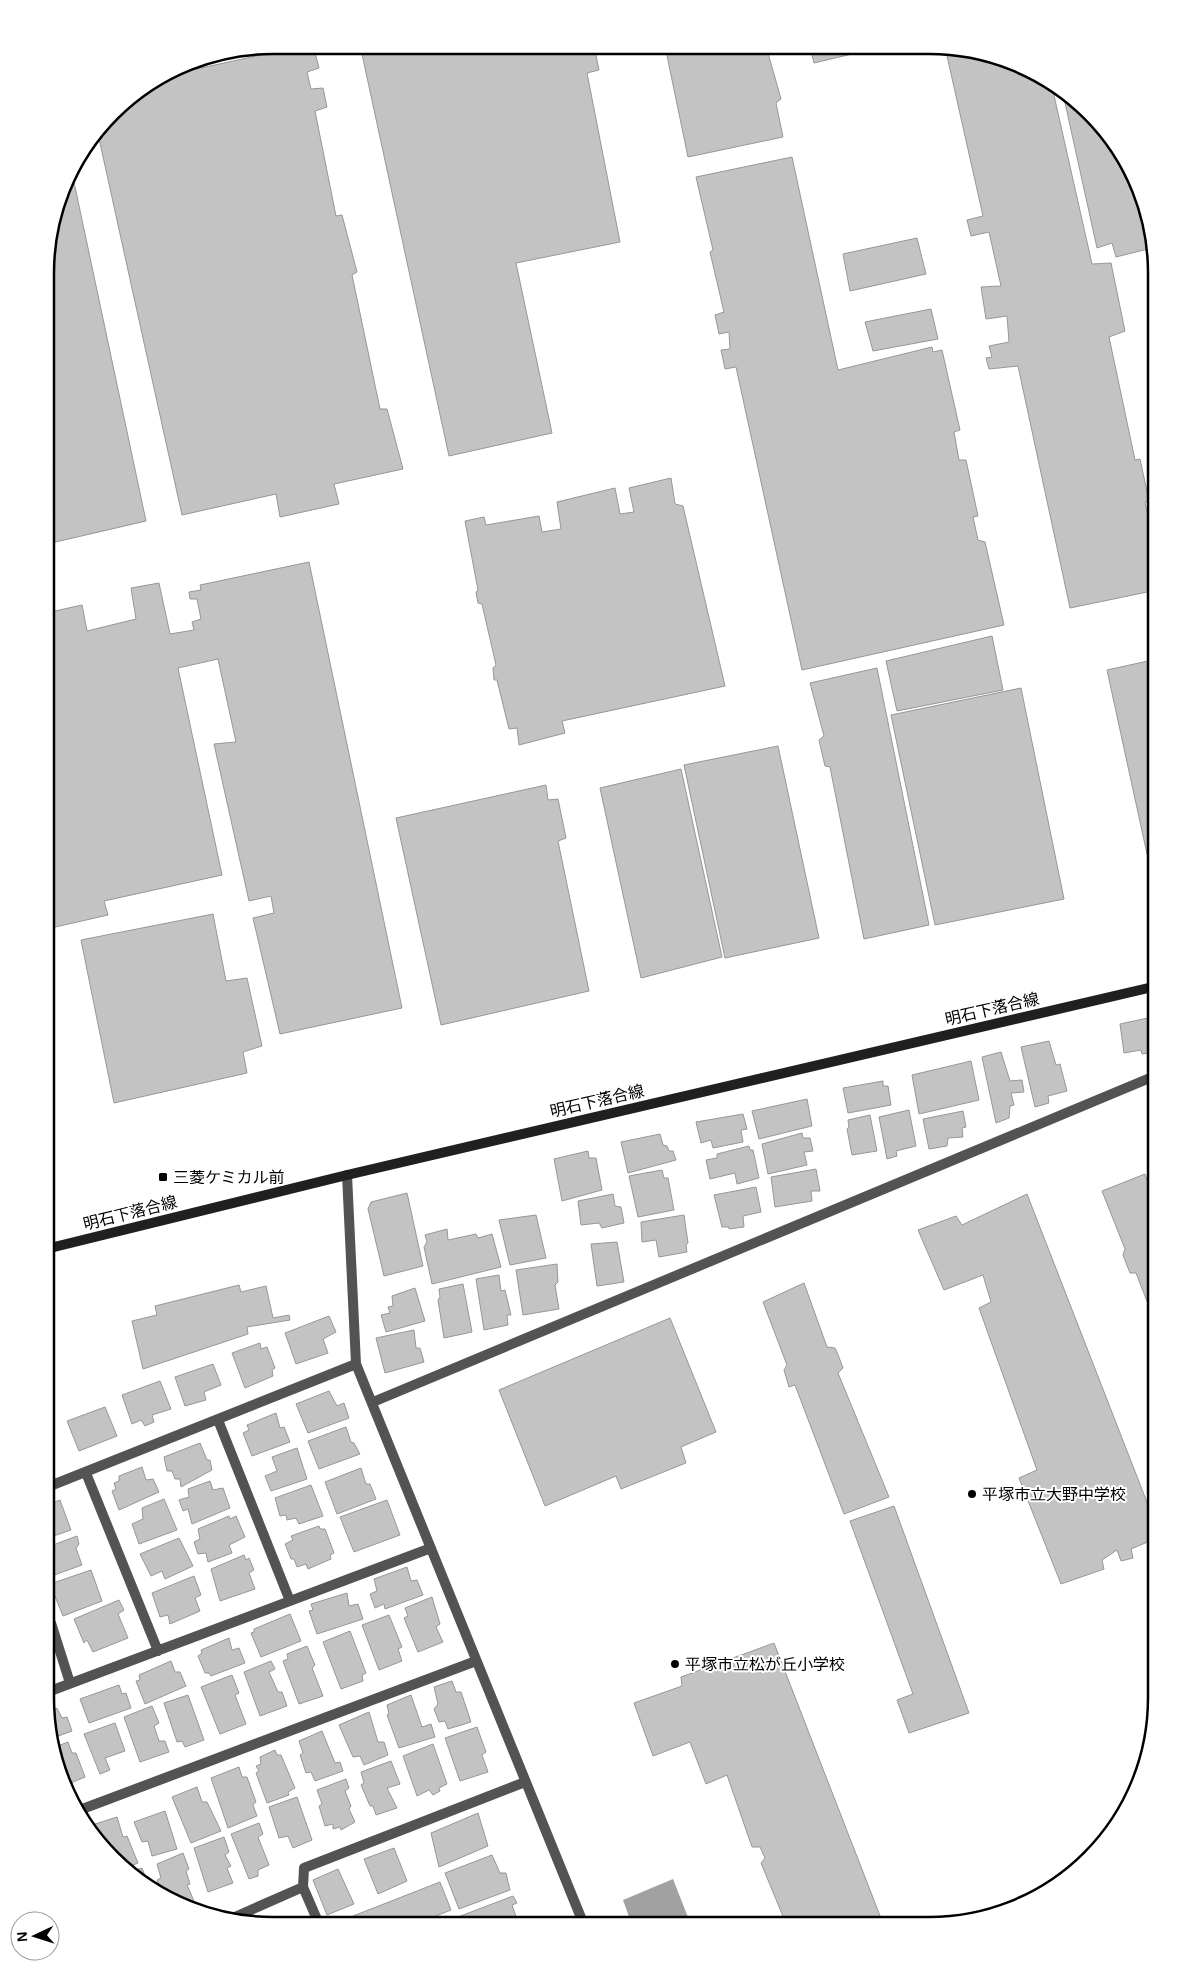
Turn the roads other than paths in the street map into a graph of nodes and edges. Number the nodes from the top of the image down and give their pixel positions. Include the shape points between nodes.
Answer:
1 (1148, 988) edge
2 (1148, 1080) edge
3 (347, 1175) junction
4 (54, 1246) edge
5 (356, 1364) junction
6 (373, 1402) junction
7 (218, 1420) junction
8 (86, 1473) junction
9 (54, 1485) edge
10 (431, 1548) junction
11 (290, 1601) junction
12 (54, 1632) edge
13 (158, 1651) junction
14 (476, 1660) junction
15 (70, 1683) junction
16 (54, 1689) edge
17 (525, 1782) junction
18 (83, 1809) edge
19 (303, 1887) junction
20 (240, 1914) edge
21 (316, 1917) edge
22 (581, 1917) edge

1 - 3 main road, 明石下落合線
2 - 6 street
3 - 4 main road, 明石下落合線
3 - 5 street
5 - 6 street
5 - 7 street
6 - 10 street
7 - 8 street
7 - 11 street
8 - 9 street
8 - 13 street
10 - 11 street
10 - 14 street
11 - 13 street
12 - 15 street
13 - 15 street
14 - 17 street
14 - 18 street
15 - 16 street
17 - 19 street via 304,1868
17 - 22 street
19 - 20 street
19 - 21 street

